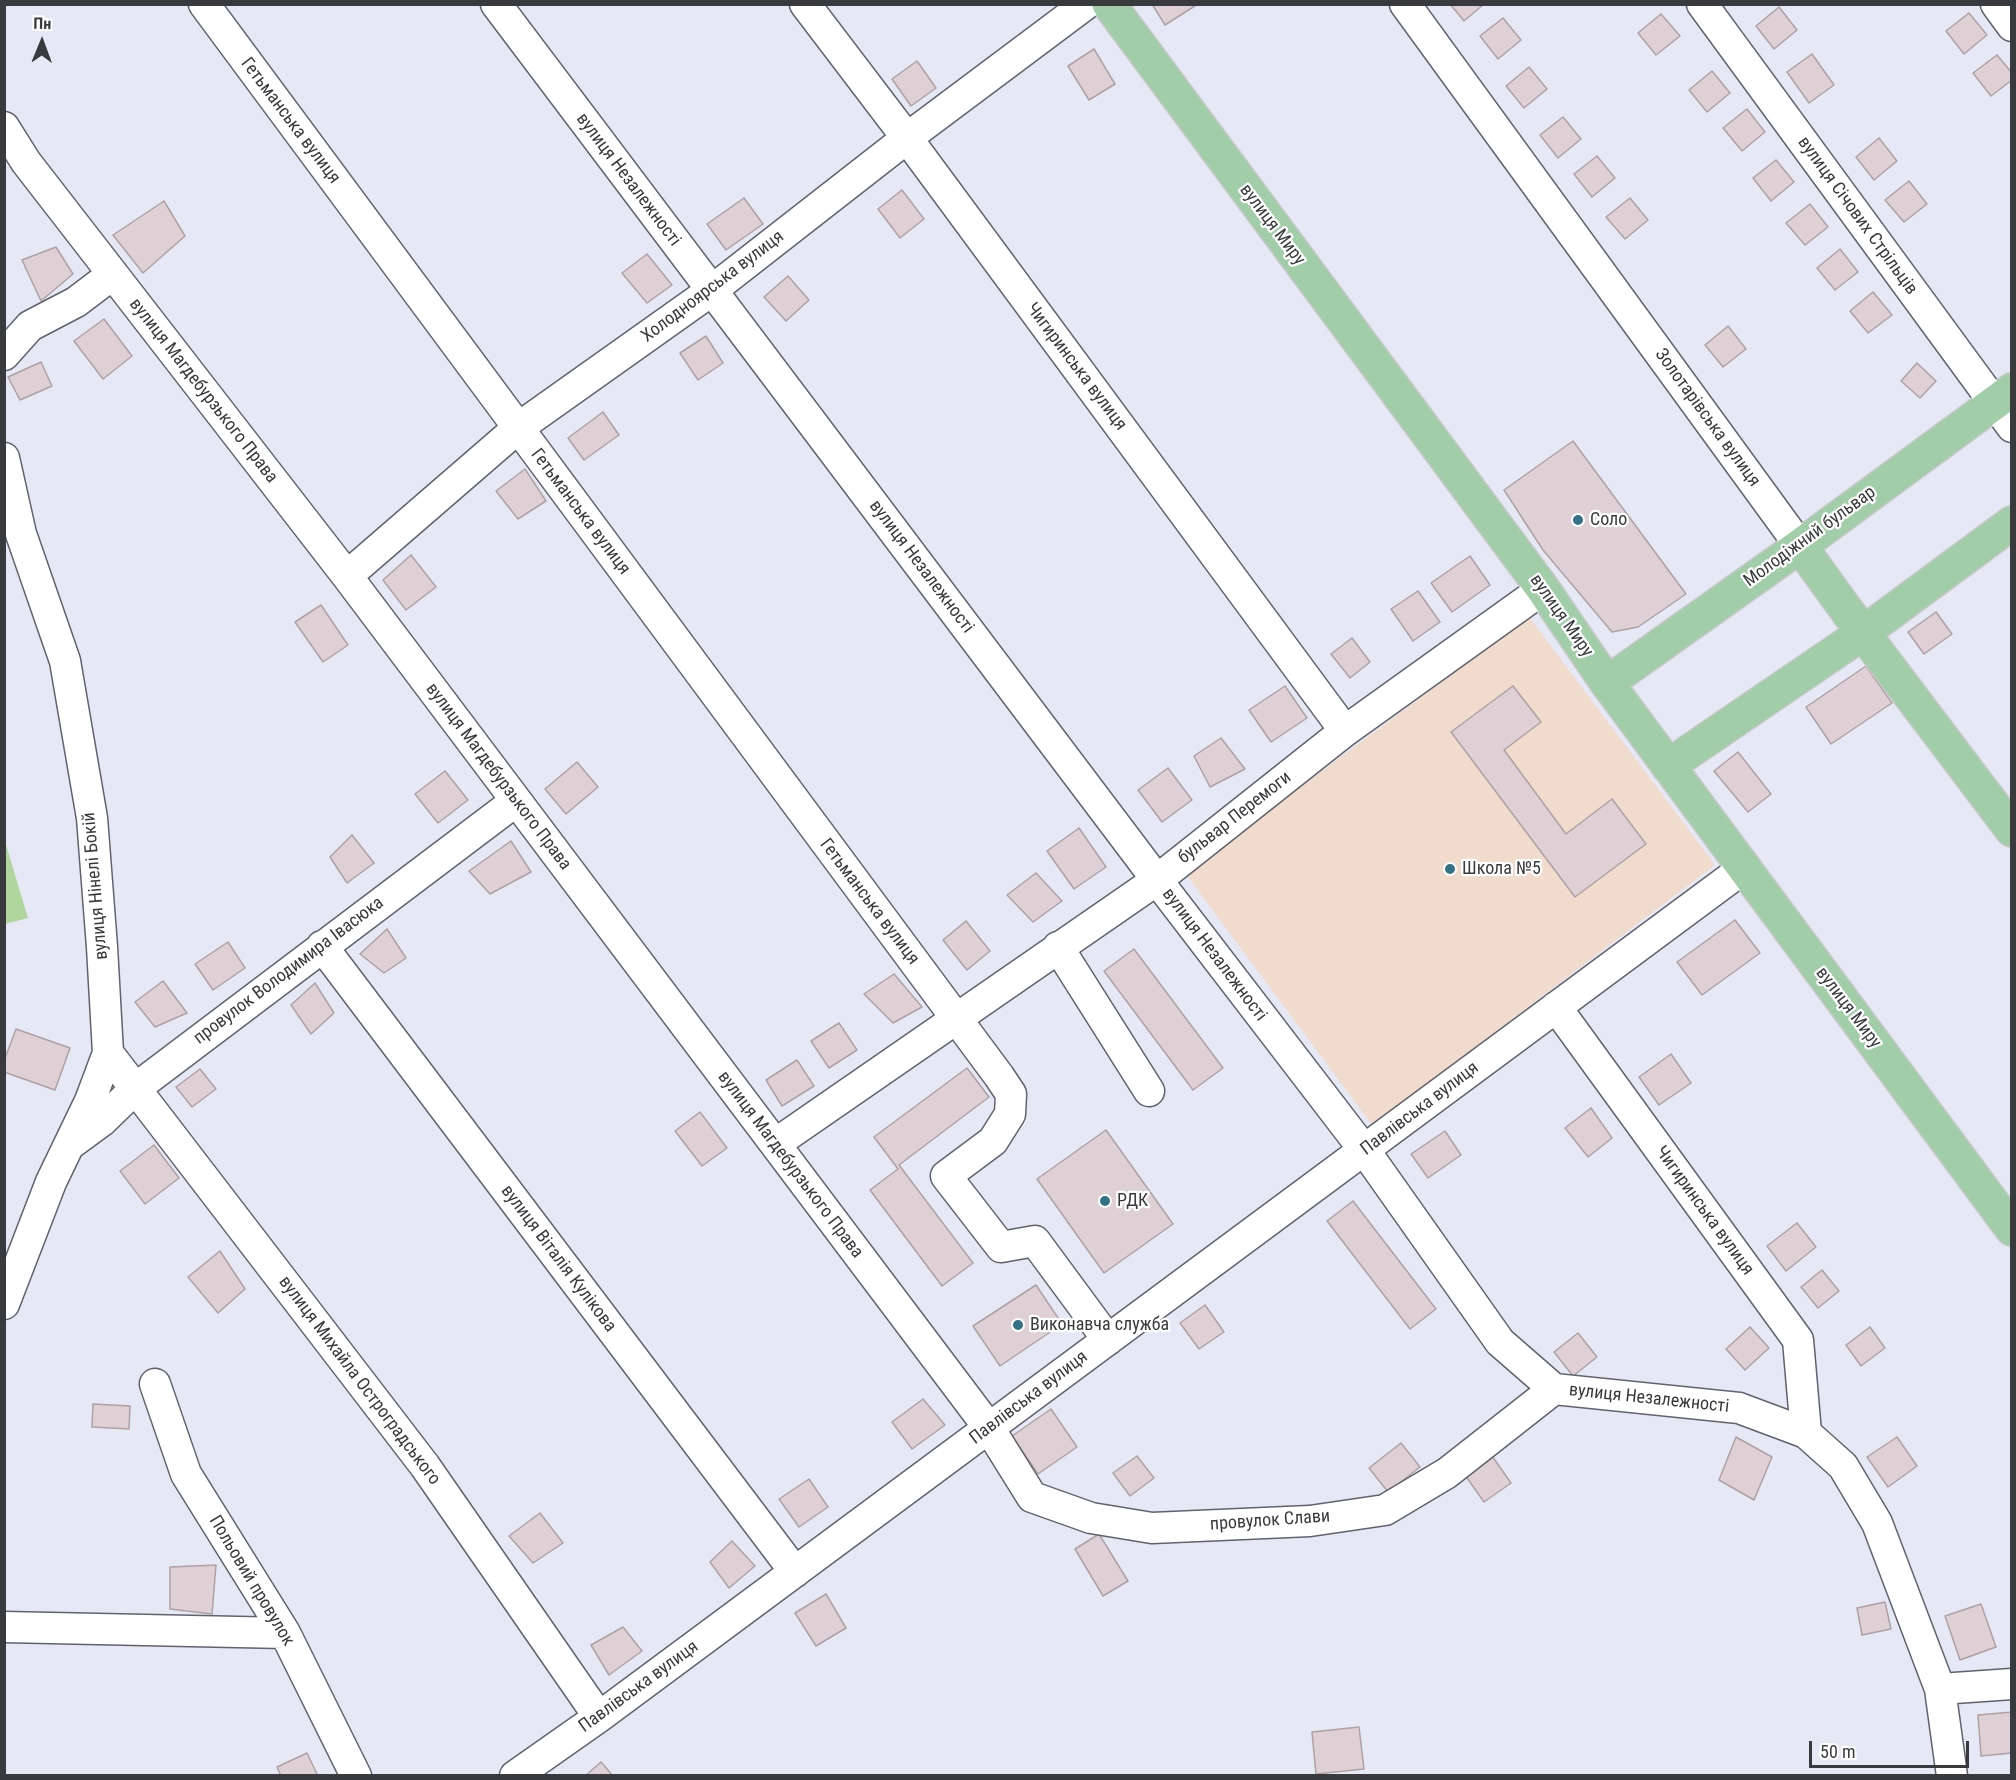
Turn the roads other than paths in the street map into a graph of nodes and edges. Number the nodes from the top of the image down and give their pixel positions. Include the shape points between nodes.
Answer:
1 (204, 4) edge
2 (496, 4) edge
3 (805, 4) edge
4 (1086, 4) edge
5 (1109, 4) edge
6 (1405, 4) edge
7 (1702, 4) edge
8 (1996, 4) edge
9 (2012, 26) edge
10 (4, 127) edge
11 (907, 138) junction
12 (113, 274) junction
13 (711, 291) junction
14 (4, 356) edge
15 (2006, 407) edge
16 (518, 428) junction
17 (4, 458) edge
18 (2012, 523) edge
19 (1800, 546) junction
20 (347, 576) junction
21 (1543, 590) junction
22 (1863, 633) junction
23 (1607, 683) junction
24 (1345, 730) junction
25 (1668, 766) junction
26 (516, 801) junction
27 (2012, 830) edge
28 (1744, 868) junction
29 (1157, 880) junction
30 (322, 946) junction
31 (1058, 947) junction
32 (1556, 1007) junction
33 (955, 1018) junction
34 (108, 1053) junction
35 (136, 1088) junction
36 (1149, 1091) dead end
37 (775, 1144) junction
38 (67, 1147) junction
39 (1365, 1151) junction
40 (2012, 1228) edge
41 (4, 1304) edge
42 (1108, 1340) junction
43 (155, 1384) dead end
44 (1554, 1389) junction
45 (989, 1428) junction
46 (1806, 1433) junction
47 (795, 1572) junction
48 (4, 1627) edge
49 (285, 1632) junction
50 (2012, 1684) edge
51 (1940, 1689) junction
52 (599, 1717) junction
53 (356, 1776) edge
54 (515, 1776) edge
55 (1952, 1776) edge

1 - 16 street, Гетьманська вулиця
2 - 13 street, вулиця Незалежності
3 - 11 street, Чигиринська вулиця
4 - 11 street, Холодноярська вулиця
5 - 21 main road, вулиця Миру
6 - 19 street, Золотарівська вулиця
7 - 15 street, вулиця Січових Стрільців
8 - 9 street
10 - 12 street, вулиця Магдебурзького Права via 26,162
11 - 13 street, Холодноярська вулиця
11 - 24 street, Чигиринська вулиця
12 - 14 street via 76,302 30,326
12 - 20 street, вулиця Магдебурзького Права
13 - 16 street, Холодноярська вулиця
13 - 29 street, вулиця Незалежності
15 - 19 main road, Молодіжний бульвар
16 - 20 street, Холодноярська вулиця
16 - 33 street, Гетьманська вулиця
17 - 34 street, вулиця Нінелі Бокій via 21,534 67,672 92,818
18 - 22 main road
19 - 22 main road, Золотарівська вулиця
19 - 23 main road, Молодіжний бульвар
20 - 26 street, вулиця Магдебурзького Права
21 - 23 main road, вулиця Миру
21 - 24 street, бульвар Перемоги
22 - 25 main road
22 - 27 main road, Золотарівська вулиця
23 - 25 main road, вулиця Миру
24 - 29 street, бульвар Перемоги
25 - 28 main road, вулиця Миру
26 - 30 street, провулок Володимира Івасюка
26 - 37 street, вулиця Магдебурзького Права
28 - 32 street, Павлівська вулиця
28 - 40 main road, вулиця Миру
29 - 31 street, бульвар Перемоги
29 - 39 street, вулиця Незалежності
30 - 35 street, провулок Володимира Івасюка
30 - 47 street, вулиця Віталія Кулікова
31 - 33 street, бульвар Перемоги
31 - 36 street
32 - 39 street, Павлівська вулиця
32 - 46 street, Чигиринська вулиця via 1798,1340
33 - 37 street, бульвар Перемоги
33 - 42 street, Гетьманська вулиця via 1011,1094 1010,1114 993,1141 946,1176 1001,1247 1035,1241
34 - 35 street, вулиця Михайла Остроградського
34 - 38 street, вулиця Нінелі Бокій
35 - 38 street, провулок Володимира Івасюка
35 - 52 street, вулиця Михайла Остроградського via 425,1466
37 - 45 street, вулиця Магдебурзького Права
38 - 41 street, вулиця Нінелі Бокій
39 - 42 street, Павлівська вулиця
39 - 44 street, вулиця Незалежності via 1500,1342
42 - 45 street, Павлівська вулиця
43 - 49 street, Польовий провулок via 186,1474
44 - 45 street, провулок Слави via 1447,1473 1385,1510 1310,1521 1152,1528 1091,1518 1032,1497
44 - 46 street, вулиця Незалежності via 1739,1408
45 - 47 street, Павлівська вулиця
46 - 51 street, вулиця Незалежності via 1843,1466 1877,1523
47 - 52 street, Павлівська вулиця
48 - 49 street
49 - 53 street, Польовий провулок
50 - 51 street
51 - 55 street, вулиця Незалежності
52 - 54 street, Павлівська вулиця

